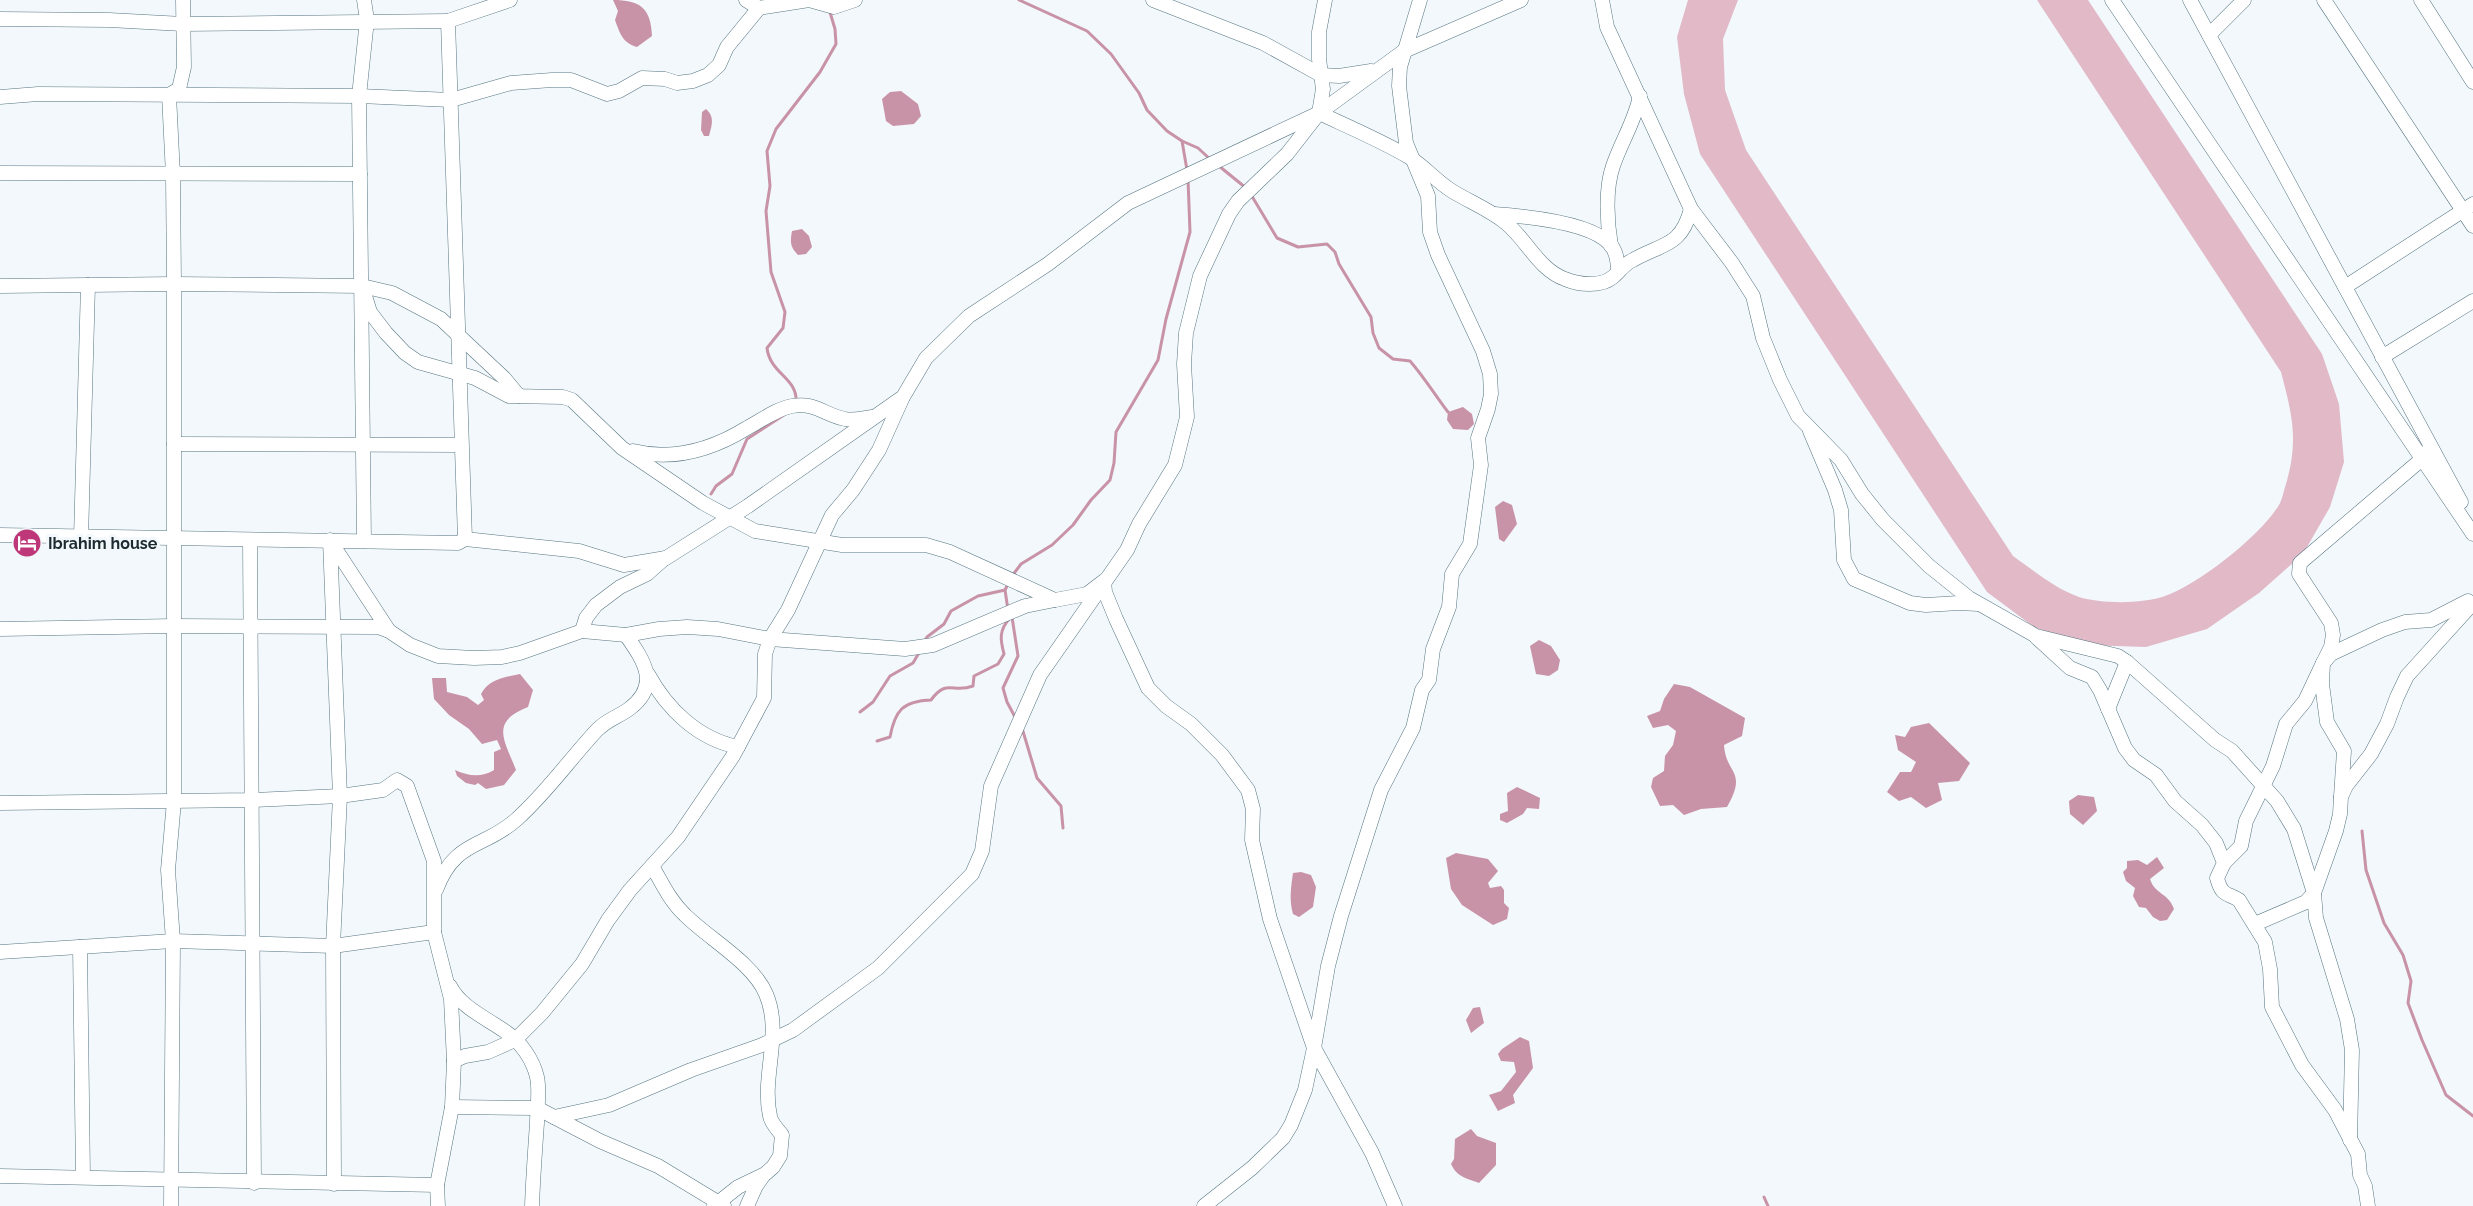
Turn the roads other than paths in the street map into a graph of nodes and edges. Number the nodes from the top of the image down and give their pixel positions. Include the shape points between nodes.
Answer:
1 (183, 0) edge
2 (364, 0) edge
3 (510, 0) edge
4 (746, 0) edge
5 (855, 0) edge
6 (1153, 0) edge
7 (1325, 0) edge
8 (1420, 0) edge
9 (1521, 0) edge
10 (2112, 0) edge
11 (2190, 0) edge
12 (2244, 0) edge
13 (2324, 0) edge
14 (2421, 0) edge
15 (1601, 3) edge
16 (759, 8) junction
17 (0, 19) edge
18 (367, 20) junction
19 (448, 21) junction
20 (183, 24) junction
21 (2209, 35) junction
22 (1404, 51) junction
23 (1380, 69) junction
24 (1321, 75) junction
25 (2473, 82) edge
26 (169, 95) junction
27 (359, 96) junction
28 (1640, 96) junction
29 (0, 98) edge
30 (451, 100) junction
31 (1319, 112) junction
32 (1410, 158) junction
33 (0, 173) edge
34 (360, 174) junction
35 (173, 175) junction
36 (2468, 208) edge
37 (1691, 209) junction
38 (1494, 214) junction
39 (2473, 226) edge
40 (1611, 246) junction
41 (1618, 272) junction
42 (174, 284) junction
43 (88, 285) junction
44 (0, 286) edge
45 (362, 286) junction
46 (2345, 287) junction
47 (2473, 301) edge
48 (457, 334) junction
49 (2382, 357) junction
50 (458, 372) junction
51 (519, 396) junction
52 (903, 397) junction
53 (874, 416) junction
54 (1807, 427) junction
55 (174, 444) junction
56 (363, 444) junction
57 (461, 445) junction
58 (2430, 445) junction
59 (622, 448) junction
60 (2422, 459) junction
61 (728, 518) junction
62 (2473, 525) edge
63 (2473, 534) edge
64 (0, 535) edge
65 (81, 538) junction
66 (174, 539) junction
67 (465, 539) junction
68 (250, 540) junction
69 (330, 540) junction
70 (364, 541) junction
71 (818, 542) junction
72 (666, 558) junction
73 (1104, 581) junction
74 (1055, 600) junction
75 (2473, 601) edge
76 (1979, 604) junction
77 (174, 627) junction
78 (251, 627) junction
79 (332, 627) junction
80 (0, 629) edge
81 (389, 631) junction
82 (582, 632) junction
83 (626, 635) junction
84 (2036, 636) junction
85 (770, 639) junction
86 (2127, 662) junction
87 (2323, 663) junction
88 (647, 673) junction
89 (2108, 709) junction
90 (738, 747) junction
91 (2264, 784) junction
92 (340, 796) junction
93 (2341, 797) junction
94 (252, 800) junction
95 (174, 801) junction
96 (0, 803) edge
97 (2224, 863) junction
98 (652, 866) junction
99 (2314, 893) junction
100 (434, 895) junction
101 (2256, 924) junction
102 (434, 932) junction
103 (172, 941) junction
104 (253, 945) junction
105 (333, 946) junction
106 (80, 947) junction
107 (0, 952) edge
108 (445, 975) junction
109 (515, 1040) junction
110 (772, 1040) junction
111 (1314, 1048) junction
112 (454, 1061) junction
113 (452, 1107) junction
114 (537, 1108) junction
115 (554, 1117) junction
116 (2350, 1140) junction
117 (765, 1174) junction
118 (0, 1176) edge
119 (83, 1177) junction
120 (170, 1178) junction
121 (254, 1183) junction
122 (334, 1184) junction
123 (437, 1185) junction
124 (719, 1205) edge
125 (171, 1206) edge
126 (438, 1206) edge
127 (532, 1206) edge
128 (747, 1206) edge
129 (1204, 1206) edge
130 (1395, 1206) edge
131 (2368, 1206) edge

1 - 20 street
2 - 18 street
3 - 19 street
4 - 16 street
5 - 16 street via 834,7 809,0
6 - 24 street via 1263,43
7 - 24 street via 1319,32
8 - 22 street
9 - 22 street
10 - 60 street
11 - 21 street
12 - 21 street
13 - 36 street
14 - 25 street
15 - 28 street
16 - 30 street via 727,47 719,66 693,81 642,78 607,94 571,80 534,80
17 - 20 street
18 - 19 street
18 - 20 street
18 - 27 street
19 - 30 street
20 - 26 street via 182,78 179,89
21 - 46 street
22 - 23 street
22 - 32 street via 1399,86
23 - 24 street via 1359,75
23 - 31 street
24 - 31 street
26 - 27 street
26 - 29 street via 38,94
26 - 35 street
27 - 30 street
27 - 34 street
28 - 37 street
28 - 40 street via 1612,168
30 - 48 street
31 - 32 street
31 - 52 street via 1128,203 1048,264 969,316 926,358
31 - 73 street via 1287,154 1238,201 1200,276 1186,333 1187,417 1178,456 1127,550
32 - 38 street via 1449,190
32 - 111 street via 1428,196 1430,232 1438,255 1483,351 1491,394 1478,438 1481,465 1470,544 1452,574 1449,607 1433,649 1429,681 1422,690 1413,728 1381,790 1341,916
33 - 35 street
34 - 35 street
34 - 45 street
35 - 42 street
36 - 39 street
36 - 46 street
37 - 41 street via 1679,237
37 - 54 street via 1753,296 1775,369
38 - 40 street via 1559,222 1599,237
38 - 41 street via 1548,269 1564,279 1600,284
40 - 41 street
42 - 43 street
42 - 45 street
42 - 55 street
43 - 44 street
43 - 65 street
45 - 48 street via 392,293 441,319
45 - 50 street via 370,312 405,353 418,362
45 - 56 street
46 - 49 street
47 - 49 street
48 - 50 street
48 - 51 street
49 - 58 street
50 - 51 street via 509,396
50 - 57 street
51 - 59 street via 572,400
52 - 53 street
52 - 71 street via 879,450 832,515
53 - 59 street via 848,420 813,405 792,406 713,447 649,455
53 - 61 street
54 - 76 street via 1841,460 1862,494 1910,548
54 - 76 street via 1835,490 1844,560 1854,579 1910,603
55 - 56 street
55 - 66 street
56 - 57 street
56 - 70 street
57 - 67 street
58 - 60 street
58 - 62 street
59 - 61 street
60 - 63 street
60 - 87 street via 2300,563 2299,574 2331,622 2332,641
61 - 71 street via 755,531
61 - 72 street
64 - 65 street
65 - 66 street
66 - 68 street
66 - 77 street
67 - 70 street via 458,543
67 - 72 street via 579,551 624,565
68 - 69 street
68 - 78 street
69 - 70 street
69 - 79 street
69 - 81 street
71 - 74 street via 927,545
71 - 85 street via 788,610
72 - 82 street via 596,605 585,618
73 - 74 street via 1087,594
73 - 110 street via 1040,675 992,786 982,851 972,874 878,969 793,1030
73 - 111 street via 1116,619 1148,688 1222,755 1248,790 1253,809 1252,840 1270,919
74 - 85 street via 1025,606 933,645 905,649
75 - 87 street via 2431,620 2405,622 2382,630 2340,648
75 - 93 street via 2407,676 2371,754
76 - 84 street
77 - 78 street
77 - 80 street
77 - 95 street
78 - 79 street
78 - 94 street
79 - 81 street via 378,627
79 - 92 street
81 - 82 street via 438,656 474,658 502,657
82 - 83 street
83 - 85 street via 687,627
83 - 88 street
84 - 86 street via 2118,656
84 - 89 street via 2070,668 2092,677
85 - 90 street via 765,654 764,698
86 - 89 street
86 - 91 street via 2232,751
87 - 91 street via 2305,701 2286,724
87 - 93 street via 2322,692 2328,722 2344,751
88 - 90 street via 673,711 710,737
88 - 100 street via 642,696 628,709 609,718 516,820 455,856
89 - 97 street via 2134,760 2156,775 2175,801 2202,825 2216,843
90 - 98 street via 678,837
91 - 97 street via 2246,821 2241,846
91 - 99 street via 2294,829
92 - 94 street
92 - 100 street via 383,790 397,780 407,786 434,861
92 - 105 street
93 - 99 street via 2338,823
94 - 95 street
94 - 104 street
95 - 96 street
95 - 103 street via 168,870
97 - 101 street via 2217,878 2219,886 2223,893 2239,900
98 - 109 street via 608,920 558,995
98 - 110 street via 684,915 759,980 772,1011
99 - 101 street via 2306,902
99 - 116 street via 2316,918 2347,1020 2352,1050
100 - 102 street
101 - 116 street via 2265,942 2272,1006 2302,1065 2335,1110
102 - 105 street
102 - 108 street
103 - 104 street
103 - 106 street
103 - 120 street
104 - 105 street
104 - 121 street
105 - 122 street
106 - 107 street
106 - 119 street
108 - 109 street via 453,993
108 - 112 street via 451,999
109 - 112 street
109 - 114 street via 529,1057 538,1079
110 - 115 street via 609,1105
110 - 117 street via 767,1089 770,1119 782,1136 780,1156
111 - 129 street via 1305,1090 1283,1138
111 - 130 street via 1372,1154
112 - 113 street
113 - 114 street
113 - 123 street
114 - 115 street
114 - 127 street
115 - 124 street via 658,1166
116 - 131 street via 2358,1154
117 - 124 street via 738,1187
117 - 128 street
118 - 119 street
119 - 120 street
120 - 121 street
120 - 125 street
121 - 122 street
122 - 123 street
123 - 126 street

